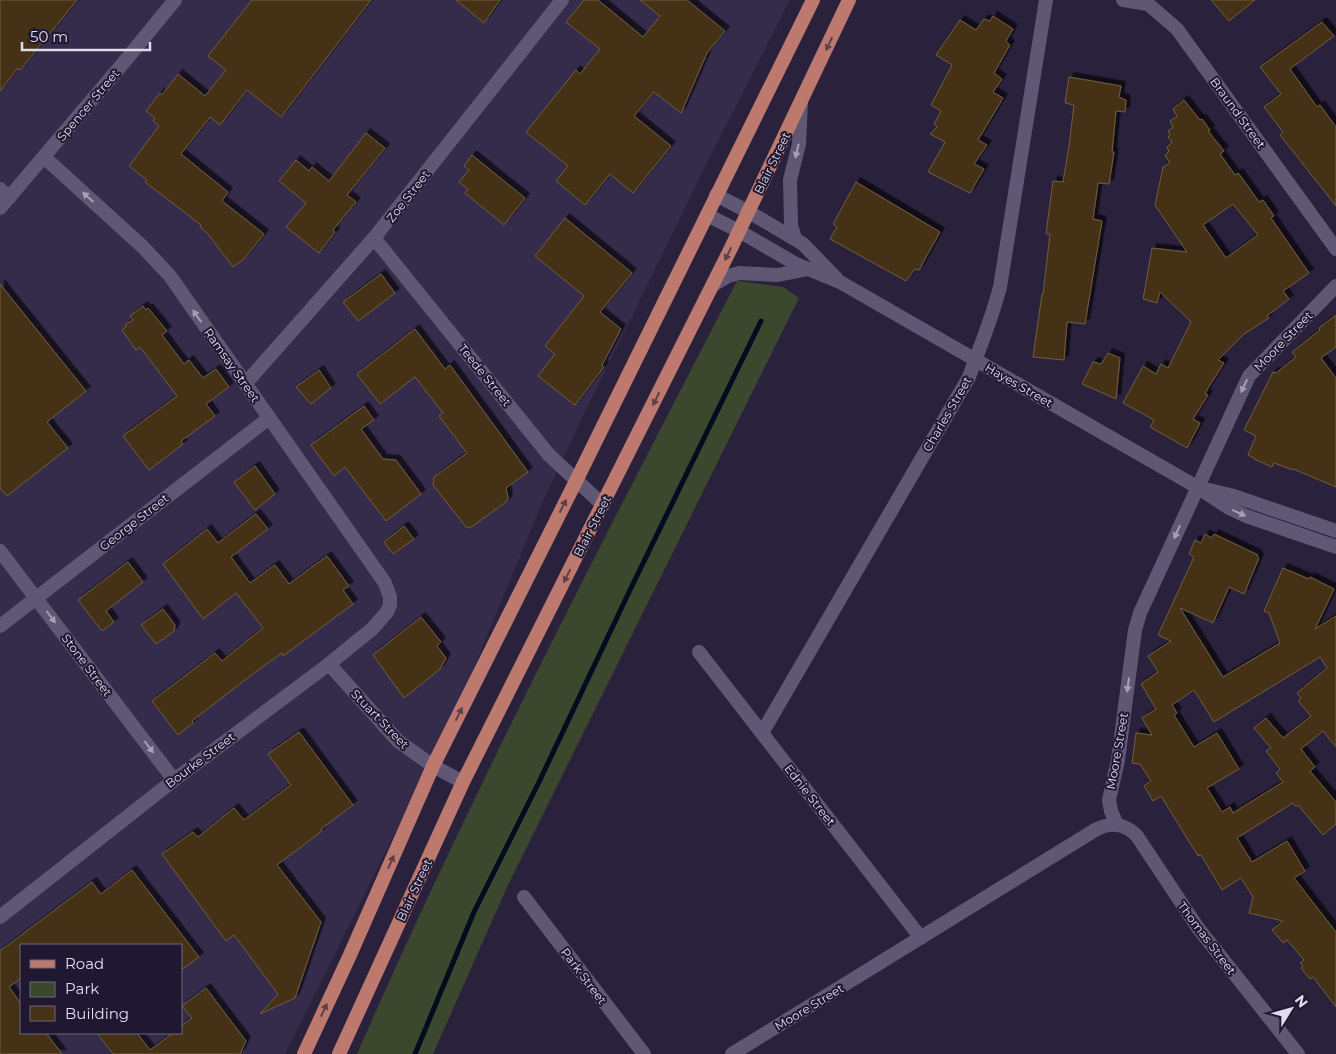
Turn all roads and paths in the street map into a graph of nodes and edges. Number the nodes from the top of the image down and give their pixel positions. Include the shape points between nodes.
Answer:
1 (175, 0) edge
2 (562, 0) edge
3 (812, 0) edge
4 (849, 0) edge
5 (1046, 0) edge
6 (1124, 0) edge
7 (801, 103) junction
8 (44, 158) junction
9 (716, 195) junction
10 (3, 198) edge
11 (749, 212) junction
12 (707, 215) junction
13 (739, 232) junction
14 (374, 238) junction
15 (796, 239) junction
16 (1336, 249) edge
17 (808, 269) junction
18 (840, 282) junction
19 (713, 285) junction
20 (1336, 286) edge
21 (975, 360) junction
22 (246, 384) junction
23 (269, 418) junction
24 (576, 481) junction
25 (1197, 487) junction
26 (603, 506) junction
27 (1336, 531) edge
28 (1336, 547) edge
29 (0, 551) edge
30 (390, 597) joint
31 (36, 598) junction
32 (0, 626) edge
33 (700, 652) dead end
34 (329, 664) junction
35 (762, 733) junction
36 (432, 766) junction
37 (174, 780) junction
38 (463, 782) junction
39 (1117, 825) junction
40 (524, 897) dead end
41 (0, 917) edge
42 (921, 938) junction
43 (304, 1054) edge
44 (339, 1054) edge
45 (644, 1054) edge
46 (732, 1054) edge
47 (1298, 1054) edge

1 - 8 street, Spencer Street
2 - 14 street, Zoe Street
3 - 9 main road
4 -> 7 main road, Blair Street
5 - 21 street, Charles Street via 1000,288
6 - 16 street, Braund Street via 1148,4 1177,29
7 - 11 main road, Blair Street
7 -> 15 street via 799,144 790,180 791,225
8 - 10 street, Spencer Street
22 -> 8 street, Ramsay Street via 158,262
9 - 11 street, Hayes Street
9 - 12 main road
11 - 13 main road, Blair Street
11 - 15 street, Hayes Street
12 - 13 street, Hayes Street
12 - 24 main road
13 - 17 street, Hayes Street
13 -> 19 main road, Blair Street
14 - 22 street, Zoe Street
14 - 24 street, Teede Street via 549,455
15 - 18 street, Hayes Street
17 - 18 street, Hayes Street
17 - 19 street via 778,275 738,273
18 - 21 street, Hayes Street
19 -> 26 main road, Blair Street
20 -> 25 street, Moore Street via 1249,376
21 - 25 street, Hayes Street
21 - 35 street, Charles Street
22 - 23 street, Ramsay Street
23 - 30 street, Ramsay Street via 384,583
23 - 31 street, George Street
24 - 26 street, Teede Street
36 -> 24 main road
25 - 27 street, Hayes Street via 1234,496
25 -> 28 street, Hayes Street via 1246,516
25 -> 39 street, Moore Street via 1135,630 1118,760 1109,800
26 -> 38 main road, Blair Street
29 - 31 street, Stone Street
30 - 34 street, Bourke Street via 382,619
31 - 32 street, George Street
31 -> 37 street, Stone Street
33 - 35 street, Ednie Street
34 - 36 street, Stuart Street via 398,741
34 - 37 street, Bourke Street
35 - 42 street, Ednie Street
36 - 38 street, Stuart Street
43 -> 36 main road
37 - 41 street, Bourke Street
38 - 44 main road, Blair Street
39 - 42 street, Moore Street via 1095,830
39 - 47 street, Thomas Street via 1137,836 1198,928
40 - 45 street, Park Street
42 - 46 street, Moore Street

